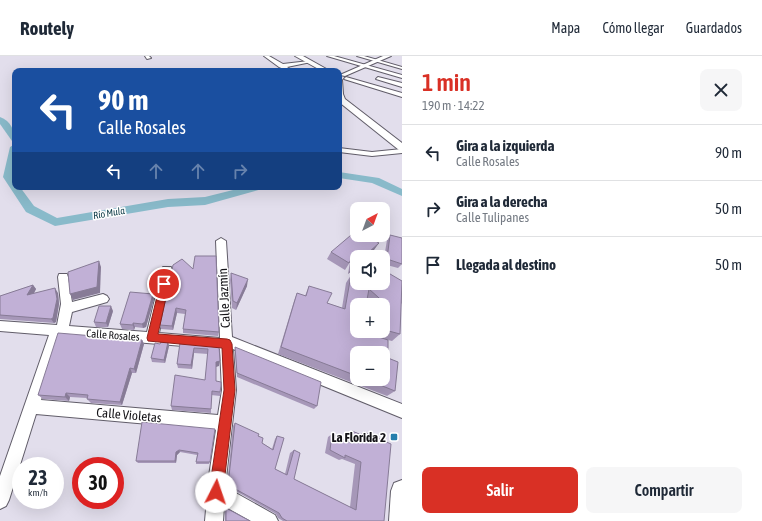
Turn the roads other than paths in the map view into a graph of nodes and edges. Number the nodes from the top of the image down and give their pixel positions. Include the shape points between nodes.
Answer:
1 (266, 56) edge
2 (329, 56) edge
3 (359, 56) edge
4 (388, 56) edge
5 (300, 57) edge
6 (274, 59) edge
7 (377, 61) junction
8 (309, 62) junction
9 (281, 66) junction
10 (365, 66) junction
11 (402, 67) edge
12 (285, 68) edge
13 (321, 68) edge
14 (354, 70) junction
15 (361, 73) dead end
16 (342, 76) edge
17 (342, 77) edge
18 (374, 77) dead end
19 (402, 78) edge
20 (395, 83) junction
21 (402, 85) edge
22 (382, 89) junction
23 (402, 95) edge
24 (342, 100) edge
25 (402, 148) edge
26 (342, 150) edge
27 (402, 151) edge
28 (221, 241) dead end
29 (167, 270) dead end
30 (64, 277) dead end
31 (103, 299) dead end
32 (68, 308) junction
33 (0, 326) edge
34 (60, 331) junction
35 (152, 338) junction
36 (227, 342) junction
37 (32, 406) junction
38 (402, 411) edge
39 (225, 423) junction
40 (402, 491) edge
41 (216, 492) junction
42 (0, 500) edge
43 (214, 521) edge
44 (269, 521) edge
45 (401, 521) edge

1 - 6 street
2 - 10 street
3 - 7 street
4 - 7 main road
5 - 6 street
5 - 8 main road
6 - 9 street
7 - 10 main road
7 - 11 street
8 - 9 street
8 - 13 main road
9 - 12 street
10 - 14 main road
10 - 19 street
14 - 15 street
14 - 16 main road
17 - 22 street
18 - 20 street
19 - 20 street
20 - 21 street
20 - 22 street
22 - 23 street
24 - 25 main road
26 - 27 street via 372,154
28 - 36 street, Calle Jazmín
29 - 35 street
30 - 32 street
31 - 32 street
32 - 34 street
33 - 34 street, Calle Rosales
34 - 35 street, Calle Rosales
34 - 37 street
35 - 36 street, Calle Rosales
36 - 38 street, Calle Rosales
36 - 39 street, Calle Jazmín via 229,390
37 - 39 street, Calle Violetas
37 - 42 street
39 - 41 street, Calle Jazmín
40 - 45 main road
41 - 43 street, Calle Jazmín
41 - 44 street

